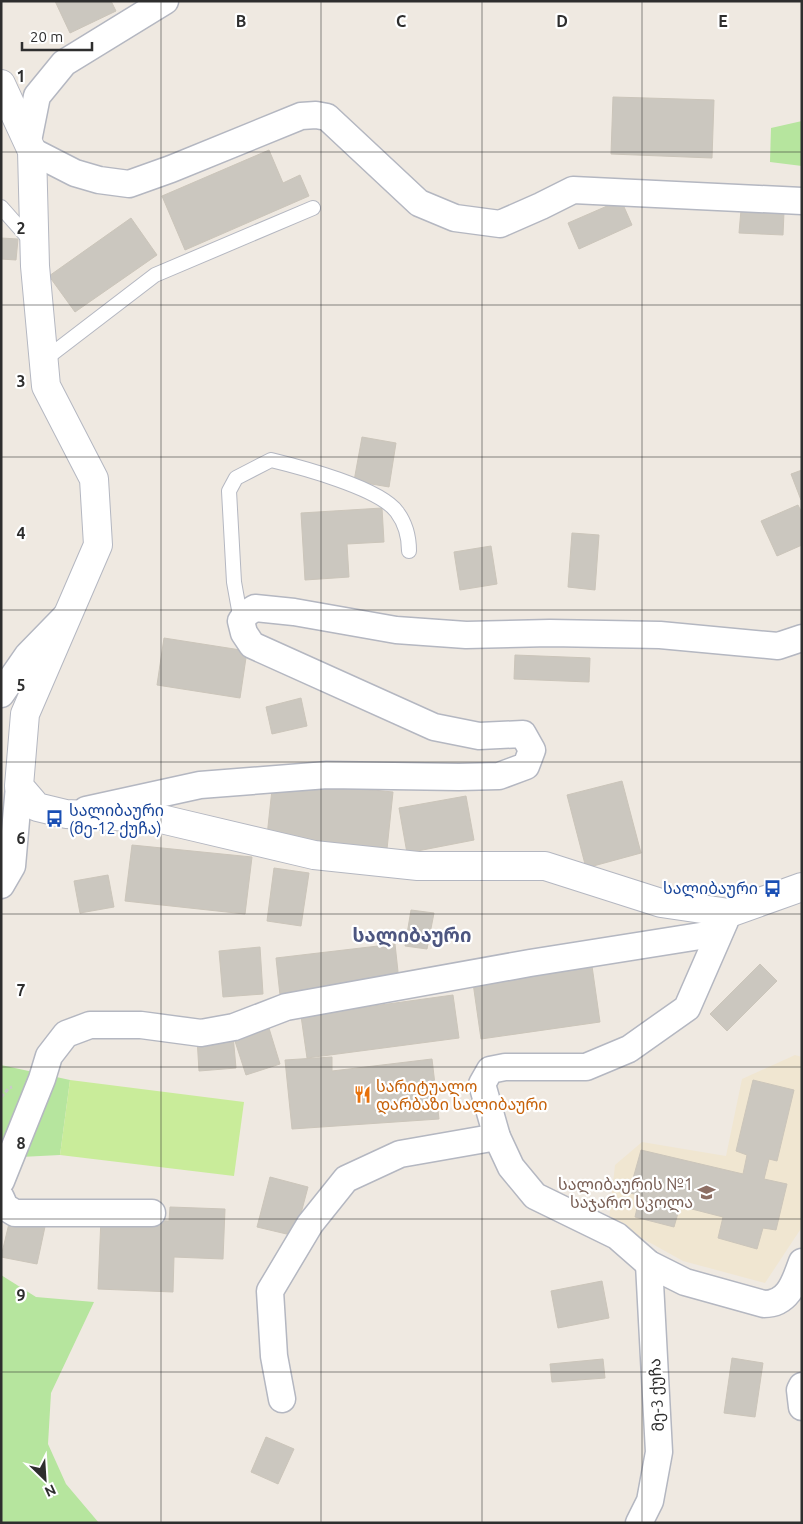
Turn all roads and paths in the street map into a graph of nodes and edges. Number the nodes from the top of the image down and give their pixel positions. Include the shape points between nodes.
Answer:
1 (165, 1) edge
2 (1, 84) edge
3 (30, 146) junction
4 (802, 201) edge
5 (1, 207) edge
6 (313, 208) dead end
7 (34, 244) junction
8 (44, 360) junction
9 (409, 551) dead end
10 (69, 613) junction
11 (241, 621) junction
12 (802, 638) edge
13 (1, 694) edge
14 (19, 786) junction
15 (66, 814) junction
16 (1, 886) edge
17 (802, 887) edge
18 (724, 923) junction
19 (497, 1137) junction
20 (1, 1181) edge
21 (1, 1198) edge
22 (152, 1213) dead end
23 (802, 1262) edge
24 (649, 1264) junction
25 (797, 1291) edge
26 (802, 1386) edge
27 (282, 1399) dead end
28 (802, 1406) edge
29 (639, 1523) edge

1 - 3 street via 64,63 38,96
2 - 3 street
3 - 4 street via 75,173 129,184 301,116 316,115 327,118 419,203 455,218 500,224 573,190
3 - 7 street
5 - 7 lane
6 - 8 lane via 155,275
7 - 8 street
8 - 10 street via 46,386 94,479 98,545
9 - 11 lane via 408,535 396,510 372,492 271,460 236,478 229,492 234,582
10 - 13 street via 28,655
10 - 14 street via 25,714
11 - 12 street via 255,608 396,630 466,635 660,635 778,646
11 - 15 street via 252,645 434,727 479,736 523,734 532,750 526,766 499,776 327,775 200,785
14 - 15 street via 37,807
14 - 16 street via 12,866
15 - 18 street via 157,818 314,854 418,866 545,866
17 - 18 street
18 - 19 street via 687,1008 629,1049 586,1068 505,1067 490,1070 482,1084
18 - 20 street via 530,963 286,1007 234,1026 202,1033 141,1026 90,1025 66,1034 49,1056
19 - 24 street via 511,1167 535,1196 617,1236
19 - 27 street via 400,1154 346,1179 310,1224 270,1291 274,1356
21 - 22 street via 5,1208 15,1213
23 - 25 street
24 - 25 street via 685,1282 764,1304 771,1304
24 - 29 street, მე-3 ქუჩა via 659,1452 650,1501
26 - 28 street

